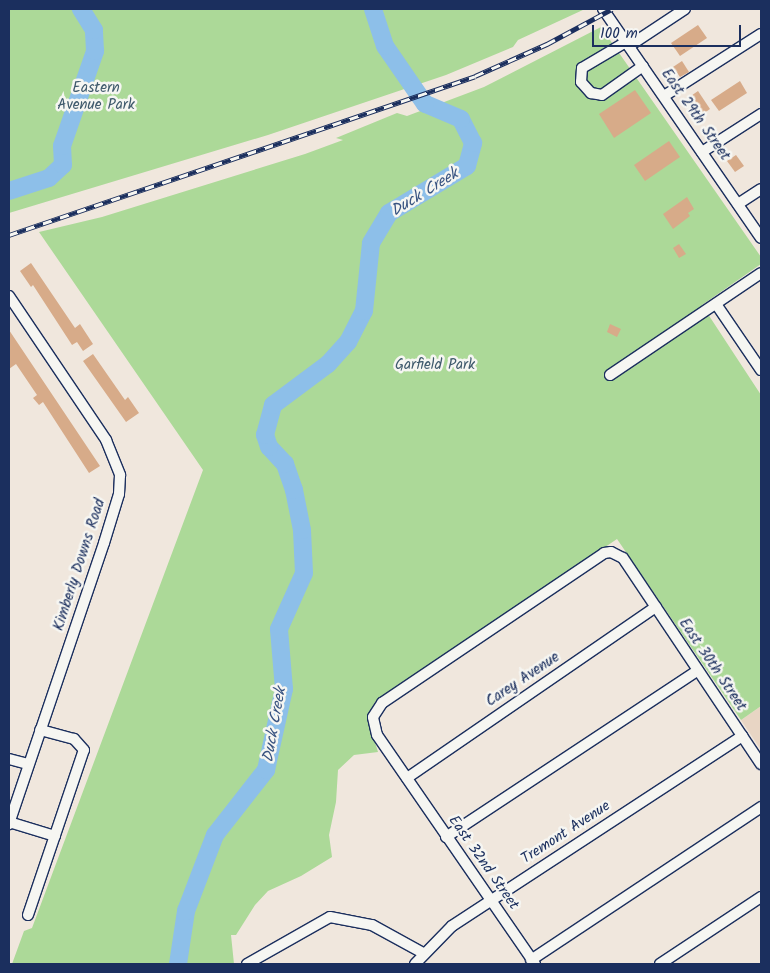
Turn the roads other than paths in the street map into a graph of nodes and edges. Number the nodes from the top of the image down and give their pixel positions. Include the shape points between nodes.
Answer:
1 (603, 9) edge
2 (685, 9) edge
3 (761, 34) edge
4 (628, 44) junction
5 (642, 66) junction
6 (664, 96) junction
7 (761, 114) edge
8 (702, 152) junction
9 (761, 188) edge
10 (738, 204) junction
11 (761, 238) edge
12 (761, 272) edge
13 (9, 296) edge
14 (716, 304) junction
15 (761, 370) edge
16 (610, 375) dead end
17 (656, 607) junction
18 (698, 670) junction
19 (40, 730) junction
20 (742, 736) junction
21 (9, 759) edge
22 (28, 764) junction
23 (761, 764) edge
24 (407, 778) junction
25 (761, 807) edge
26 (9, 823) edge
27 (54, 836) junction
28 (446, 837) junction
29 (761, 898) edge
30 (490, 900) junction
31 (28, 915) dead end
32 (423, 953) junction
33 (533, 962) edge
34 (247, 964) edge
35 (415, 964) edge
36 (660, 964) edge

1 - 4 street, East 29th Street
2 - 4 street
3 - 6 street
4 - 5 street, East 29th Street
4 - 5 street via 582,68 581,82 591,93 602,95
5 - 6 street, East 29th Street
6 - 8 street, East 29th Street
7 - 8 street
8 - 10 street, East 29th Street
9 - 10 street
10 - 11 street, East 29th Street
12 - 14 street
13 - 19 street, Kimberly Downs Road via 106,440 120,475 120,494
14 - 15 street
14 - 16 street
17 - 18 street, East 30th Street
17 - 24 street, Carey Avenue
17 - 24 street, East 30th Street via 623,558 611,552 604,553 382,703 375,711 374,726
18 - 20 street, East 30th Street
18 - 28 street
19 - 22 street, Kimberly Downs Road
19 - 27 street via 74,739 84,750
20 - 23 street, East 30th Street
20 - 30 street, Tremont Avenue
21 - 22 street
22 - 26 street, Kimberly Downs Road
24 - 28 street, East 32nd Street
25 - 33 street
26 - 27 street
27 - 31 street
28 - 30 street, East 32nd Street
29 - 36 street
30 - 32 street, Tremont Avenue via 452,926
30 - 33 street, East 32nd Street
32 - 34 street via 372,925 330,917
32 - 35 street, Tremont Avenue

